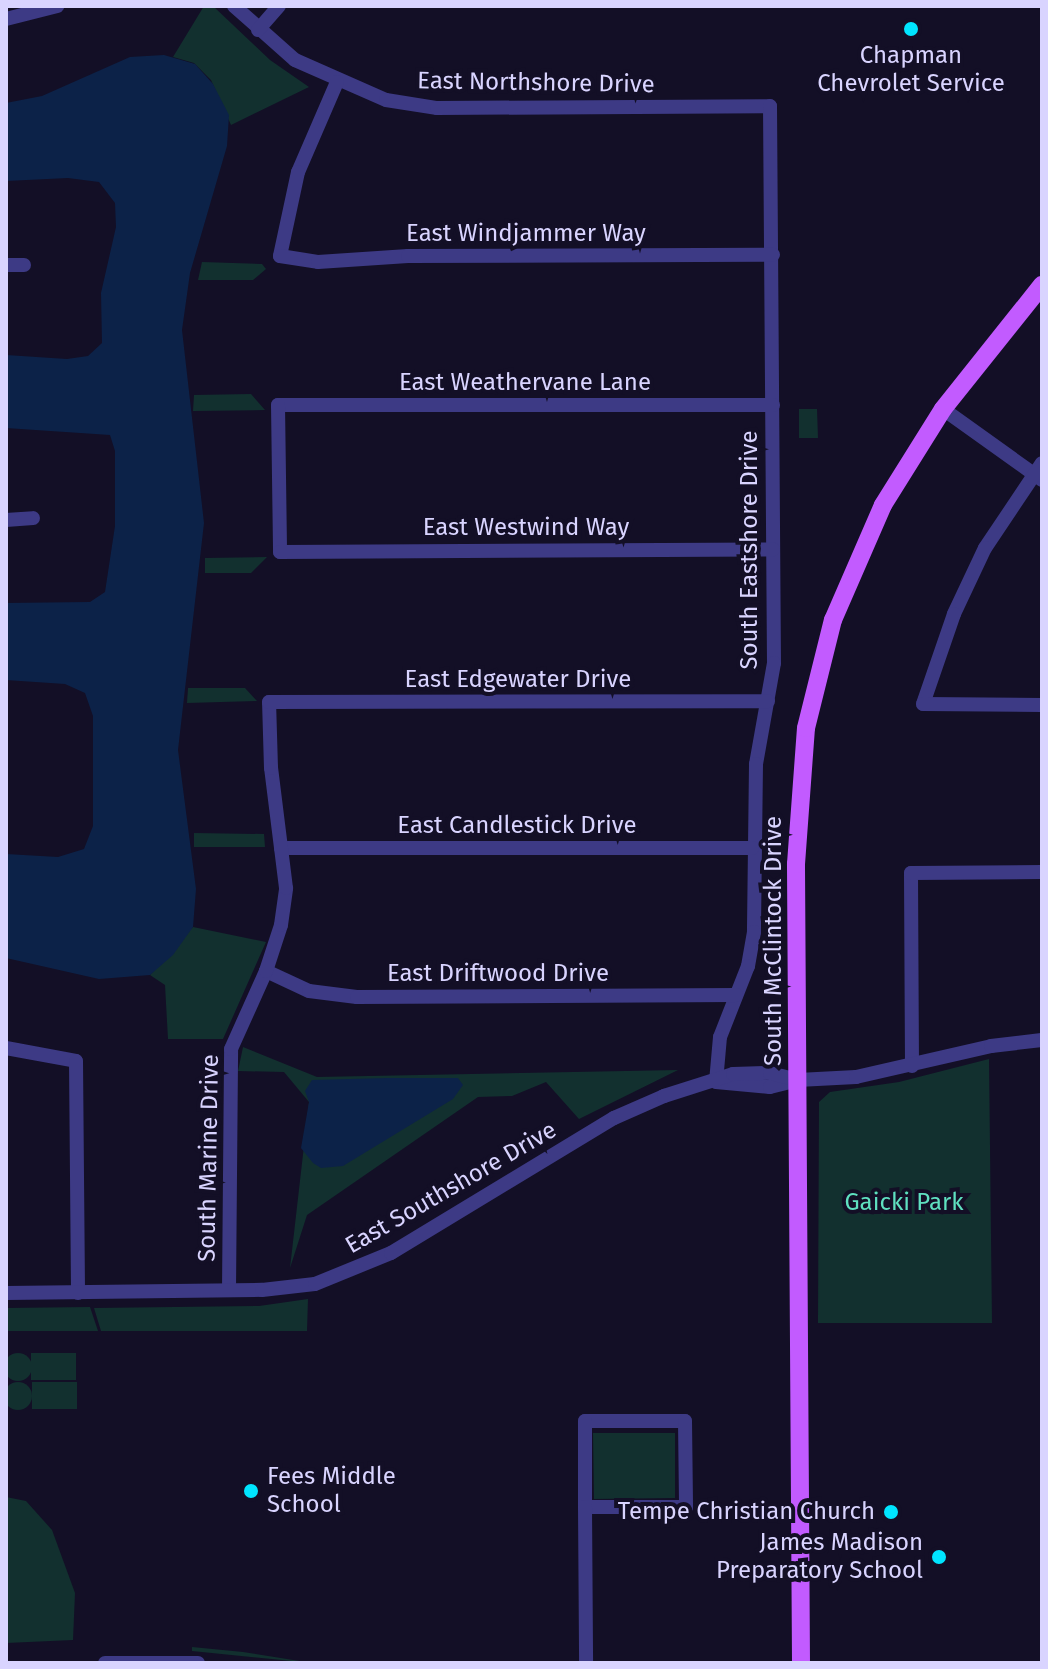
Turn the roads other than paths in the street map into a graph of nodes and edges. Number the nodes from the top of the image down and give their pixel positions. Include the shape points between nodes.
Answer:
1 (57, 6) edge
2 (234, 6) edge
3 (279, 6) edge
4 (6, 19) edge
5 (258, 30) junction
6 (337, 82) junction
7 (770, 106) joint
8 (773, 255) junction
9 (6, 265) edge
10 (24, 265) dead end
11 (1042, 285) edge
12 (773, 405) junction
13 (943, 409) junction
14 (1039, 473) edge
15 (33, 518) dead end
16 (6, 520) edge
17 (773, 549) junction
18 (280, 552) joint
19 (768, 701) junction
20 (269, 702) joint
21 (1042, 705) edge
22 (281, 848) junction
23 (752, 848) junction
24 (1042, 872) edge
25 (266, 971) junction
26 (736, 995) junction
27 (1042, 1040) edge
28 (6, 1048) edge
29 (912, 1066) junction
30 (798, 1080) junction
31 (716, 1082) junction
32 (229, 1290) junction
33 (6, 1293) edge
34 (78, 1293) junction
35 (585, 1507) junction
36 (137, 1662) edge
37 (105, 1663) edge
38 (198, 1663) edge
39 (586, 1663) edge
40 (801, 1663) edge

1 - 4 street
2 - 5 street, East Northshore Drive
3 - 5 street
5 - 6 street, East Northshore Drive via 295,60
6 - 7 street, East Northshore Drive via 386,100 437,108
6 - 8 street, East Windjammer Way via 298,172 280,256 318,262 408,256
7 - 8 street, South Eastshore Drive
8 - 12 street, South Eastshore Drive
9 - 10 street
11 - 13 main road, South McClintock Drive
12 - 17 street, South Eastshore Drive
12 - 18 street, East Weathervane Lane via 278,405
13 - 14 street
13 - 30 main road, South McClintock Drive via 868,535 833,620 810,703 797,810
14 - 21 street via 985,548 954,614 923,704
15 - 16 street
17 - 18 street, East Westwind Way
17 - 19 street, South Eastshore Drive via 774,663
19 - 20 street, East Edgewater Drive
19 - 23 street, South Eastshore Drive via 756,764
20 - 22 street, South Marine Drive
22 - 23 street, East Candlestick Drive
22 - 25 street, South Marine Drive via 286,888
23 - 26 street, South Eastshore Drive via 754,932
24 - 29 street via 911,873
25 - 26 street, East Driftwood Drive via 309,991 357,997
25 - 32 street, South Marine Drive via 231,1049
26 - 31 street, South Eastshore Drive via 720,1037
27 - 29 street, East Southshore Drive
28 - 34 street via 76,1061
29 - 30 street, East Southshore Drive via 856,1077
30 - 31 street, East Southshore Drive via 745,1073
30 - 40 main road, South McClintock Drive
31 - 32 street, East Southshore Drive via 614,1118 367,1266 304,1286
32 - 34 street, East Southshore Drive
33 - 34 street, East Southshore Drive
35 - 35 street via 686,1507 685,1421 585,1421
35 - 39 street
36 - 37 street
36 - 38 street

